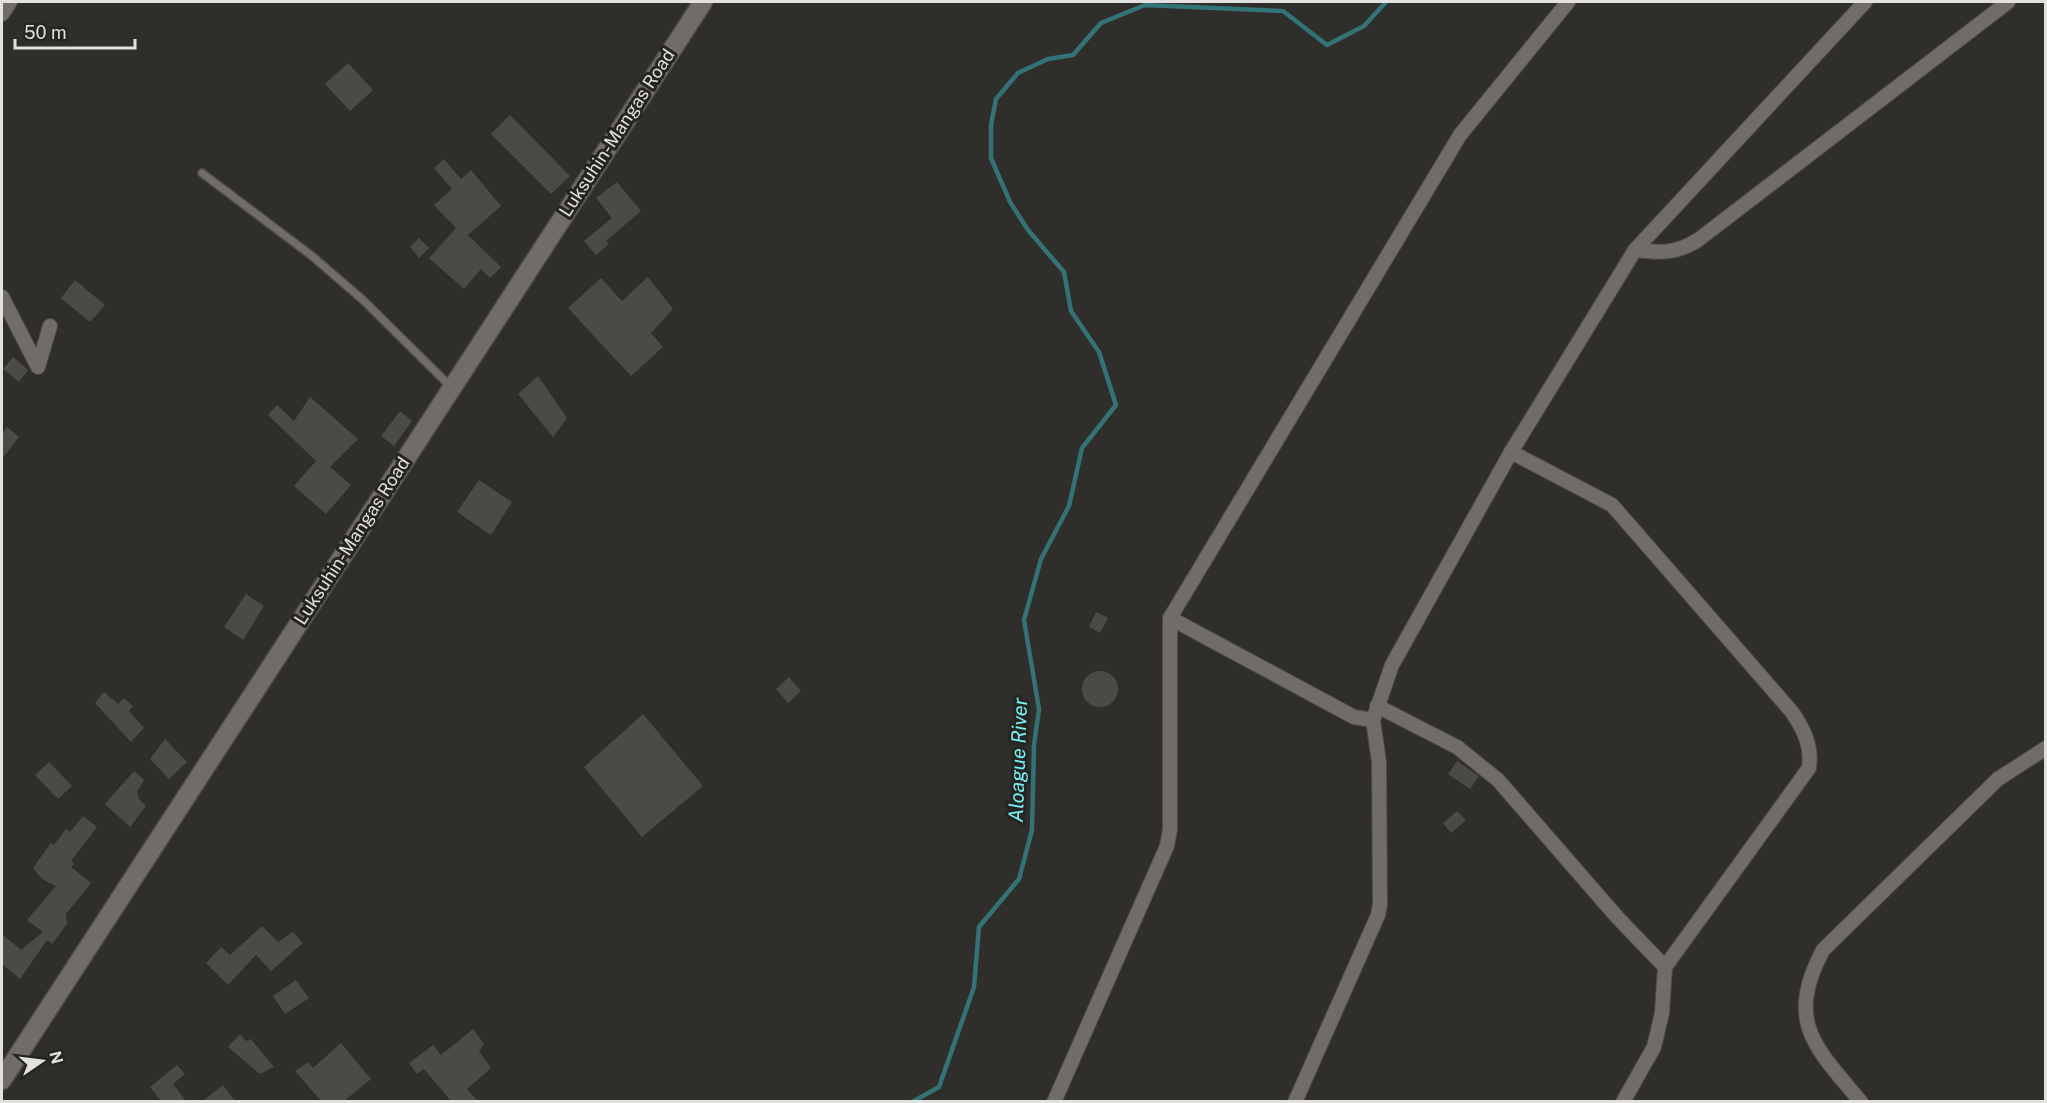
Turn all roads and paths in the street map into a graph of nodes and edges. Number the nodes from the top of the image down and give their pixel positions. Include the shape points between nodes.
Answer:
1 (10, 2) edge
2 (703, 2) edge
3 (1568, 2) edge
4 (1864, 2) edge
5 (2008, 2) edge
6 (2, 14) edge
7 (202, 172) dead end
8 (1635, 250) junction
9 (2, 297) edge
10 (50, 326) dead end
11 (452, 388) junction
12 (1511, 452) junction
13 (1170, 618) junction
14 (1375, 713) junction
15 (2046, 747) edge
16 (1665, 967) junction
17 (2, 1080) edge
18 (1054, 1101) edge
19 (1295, 1101) edge
20 (1623, 1101) edge
21 (1861, 1101) edge

1 - 6 street
2 - 11 main road, Luksuhin-Mangas Road
3 - 13 street via 1460,135
4 - 8 street
5 - 8 street via 1683,250 1666,254
7 - 11 lane via 363,300
8 - 12 street
9 - 10 street via 38,367
11 - 17 main road, Luksuhin-Mangas Road
12 - 14 street via 1392,665
12 - 16 street via 1612,505 1792,712 1809,745 1809,768
13 - 14 street via 1354,717
13 - 18 street via 1167,846
14 - 16 street via 1457,747 1498,780
14 - 19 street via 1379,762 1378,915
15 - 21 street via 1998,779 1823,950 1811,973 1804,1014 1818,1050
16 - 20 street via 1662,1013 1654,1047

